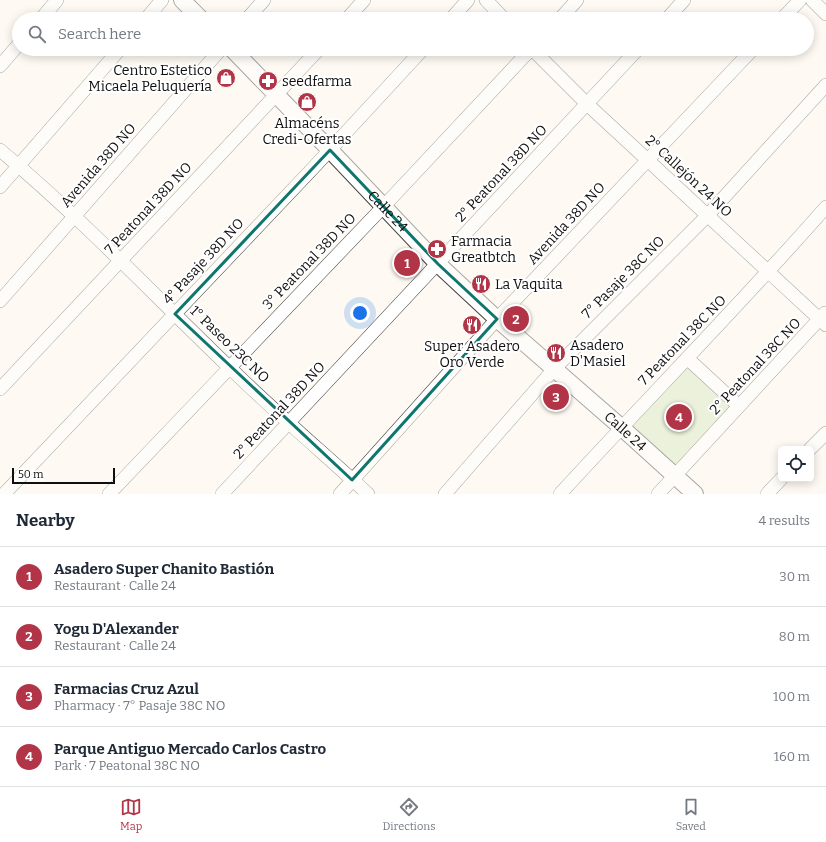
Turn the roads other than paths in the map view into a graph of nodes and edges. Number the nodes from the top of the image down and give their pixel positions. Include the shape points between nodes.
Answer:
1 (57, 0) edge
2 (162, 0) edge
3 (182, 0) edge
4 (264, 0) edge
5 (364, 0) edge
6 (468, 0) edge
7 (486, 0) edge
8 (578, 0) edge
9 (684, 0) edge
10 (800, 0) edge
11 (812, 0) edge
12 (47, 12) edge
13 (152, 12) edge
14 (194, 12) edge
15 (253, 12) edge
16 (353, 12) edge
17 (457, 12) edge
18 (497, 12) edge
19 (567, 12) edge
20 (673, 12) edge
21 (789, 12) edge
22 (826, 14) edge
23 (12, 52) edge
24 (114, 56) edge
25 (215, 56) edge
26 (239, 56) edge
27 (313, 56) edge
28 (417, 56) edge
29 (525, 56) edge
30 (539, 56) edge
31 (632, 56) edge
32 (746, 56) edge
33 (0, 66) edge
34 (826, 85) edge
35 (277, 95) junction
36 (587, 104) junction
37 (0, 150) edge
38 (330, 150) junction
39 (648, 159) junction
40 (19, 166) junction
41 (0, 187) edge
42 (383, 207) junction
43 (826, 207) edge
44 (708, 216) junction
45 (74, 217) junction
46 (121, 260) junction
47 (438, 264) junction
48 (768, 272) junction
49 (0, 301) edge
50 (175, 314) junction
51 (497, 319) junction
52 (824, 319) edge
53 (687, 358) junction
54 (229, 368) junction
55 (554, 369) junction
56 (0, 389) edge
57 (739, 406) junction
58 (289, 422) junction
59 (621, 427) junction
60 (826, 433) edge
61 (813, 446) edge
62 (674, 476) junction
63 (352, 480) junction
64 (778, 482) edge
65 (4, 494) edge
66 (109, 494) edge
67 (222, 494) edge
68 (340, 494) edge
69 (368, 494) edge
70 (445, 494) edge
71 (560, 494) edge
72 (658, 494) edge
73 (695, 494) edge
74 (767, 494) edge

1 - 12 street
2 - 13 street
3 - 14 street
4 - 15 street
5 - 16 street
6 - 17 street
7 - 18 street
8 - 19 street
9 - 20 street
10 - 21 street
11 - 22 street
23 - 33 street
24 - 40 street
25 - 45 street, Avenida 38D NO
26 - 35 street, Calle 24
27 - 35 street, 7 Peatonal 38D NO
28 - 38 street, 4° Pasaje 38D NO
29 - 42 street, 3° Peatonal 38D NO
30 - 36 street, 2° Callejón 24 NO
31 - 36 street, 2° Peatonal 38D NO
32 - 39 street, Avenida 38D NO
34 - 44 street, 7° Pasaje 38C NO
35 - 38 street, Calle 24
35 - 46 street, 7 Peatonal 38D NO
36 - 39 street, 2° Callejón 24 NO
36 - 47 street, 2° Peatonal 38D NO
37 - 40 street, 1° Paseo 23C NO
38 - 42 street, Calle 24
38 - 50 street, 4° Pasaje 38D NO
39 - 44 street, 2° Callejón 24 NO
39 - 51 street, Avenida 38D NO
40 - 41 street
40 - 45 street, 1° Paseo 23C NO
42 - 47 street, Calle 24
42 - 54 street, 3° Peatonal 38D NO
43 - 48 street, 7 Peatonal 38C NO
44 - 48 street, 2° Callejón 24 NO
44 - 55 street, 7° Pasaje 38C NO
45 - 46 street, 1° Paseo 23C NO
45 - 49 street, Avenida 38D NO
46 - 50 street, 1° Paseo 23C NO
46 - 56 street, 7 Peatonal 38D NO
47 - 51 street, Calle 24
47 - 58 street, 2° Peatonal 38D NO
48 - 52 street, 2° Callejón 24 NO
48 - 53 street, 7 Peatonal 38C NO
50 - 54 street, 1° Paseo 23C NO
50 - 65 street, 4° Pasaje 38D NO
51 - 55 street, Calle 24
51 - 63 street, Avenida 38D NO
52 - 57 street, 2° Peatonal 38C NO
53 - 57 street
53 - 59 street, 7 Peatonal 38C NO
54 - 58 street, 1° Paseo 23C NO
54 - 66 street, 3° Peatonal 38D NO
55 - 59 street, Calle 24
55 - 70 street, 7° Pasaje 38C NO
57 - 62 street, 2° Peatonal 38C NO
58 - 63 street, 1° Paseo 23C NO
58 - 67 street, 2° Peatonal 38D NO
59 - 62 street, Calle 24
59 - 71 street, 7 Peatonal 38C NO
60 - 61 street
62 - 72 street, 2° Peatonal 38C NO
62 - 73 street, Calle 24
63 - 68 street, Avenida 38D NO
63 - 69 street, 1° Paseo 23C NO
64 - 74 street

